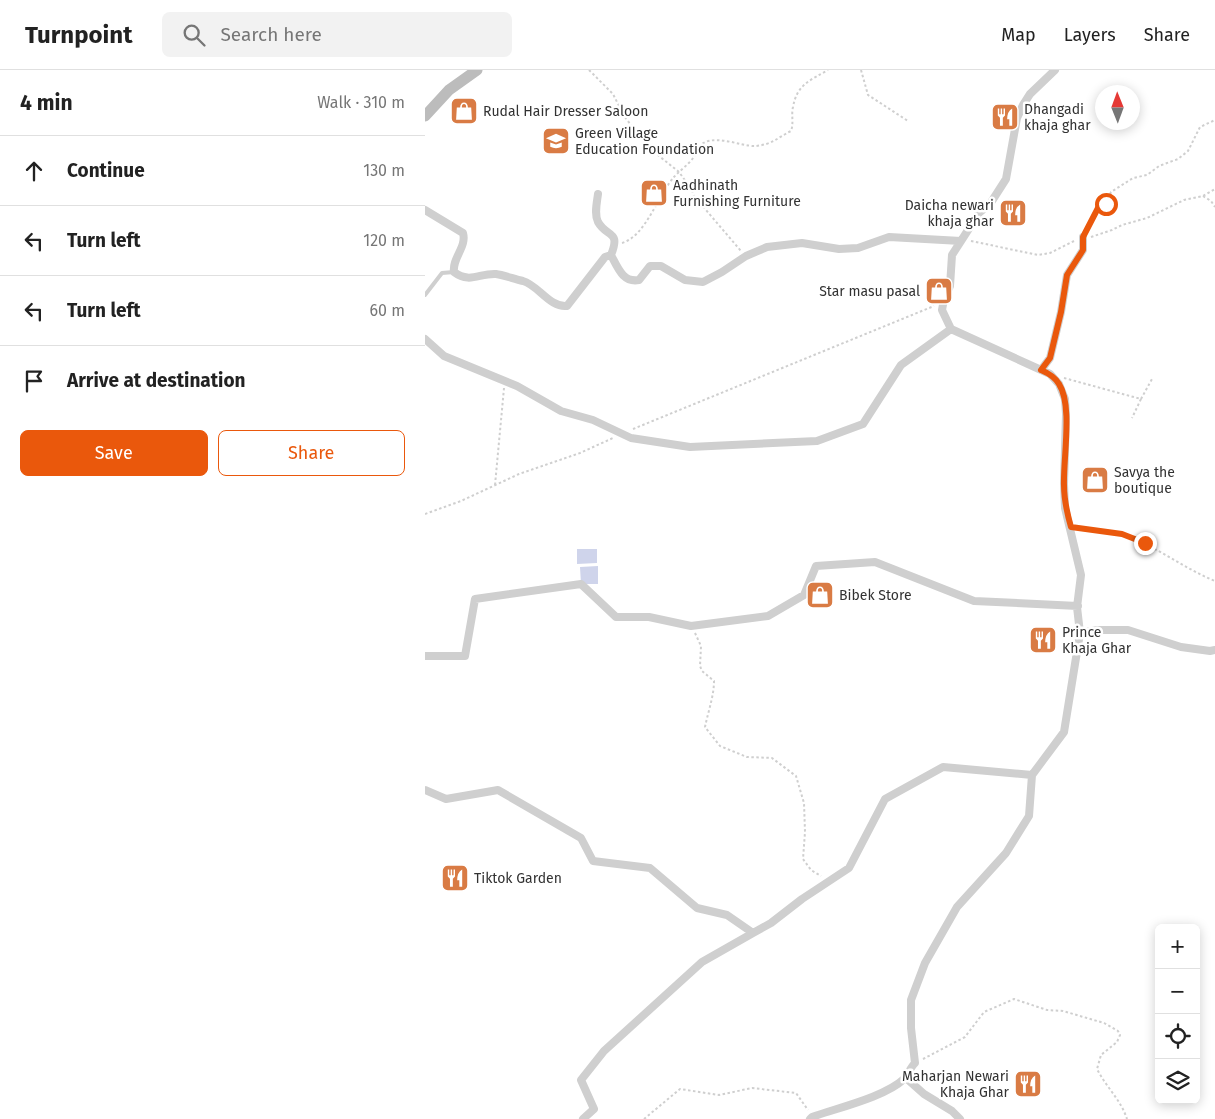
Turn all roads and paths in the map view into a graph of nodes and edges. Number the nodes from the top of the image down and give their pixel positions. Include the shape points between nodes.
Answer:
1 (477, 70) edge
2 (589, 70) edge
3 (828, 70) edge
4 (861, 70) edge
5 (1055, 70) edge
6 (425, 116) edge
7 (1215, 120) edge
8 (907, 121) dead end
9 (679, 172) junction
10 (1215, 189) edge
11 (598, 194) dead end
12 (1203, 196) junction
13 (1215, 207) edge
14 (425, 210) edge
15 (1083, 237) junction
16 (961, 241) junction
17 (615, 245) junction
18 (611, 255) junction
19 (746, 256) junction
20 (454, 272) junction
21 (425, 295) edge
22 (943, 302) junction
23 (951, 329) junction
24 (425, 339) edge
25 (1041, 370) junction
26 (1050, 374) junction
27 (1152, 379) dead end
28 (504, 381) junction
29 (1141, 399) junction
30 (1132, 418) dead end
31 (623, 433) junction
32 (495, 485) junction
33 (425, 514) edge
34 (1071, 527) junction
35 (1215, 581) edge
36 (1078, 606) junction
37 (691, 626) junction
38 (1080, 633) junction
39 (1215, 650) edge
40 (425, 656) edge
41 (1032, 775) junction
42 (425, 790) edge
43 (830, 880) junction
44 (753, 933) junction
45 (915, 1063) junction
46 (906, 1078) junction
47 (811, 1118) edge
48 (583, 1119) edge
49 (644, 1119) edge
50 (960, 1119) edge
51 (1127, 1119) edge

1 - 6 street via 449,90
2 - 9 path via 613,94 624,116 649,148
3 - 9 path via 801,87 793,107 791,131 776,141 756,146 724,140 707,142
4 - 8 path via 868,95
5 - 16 street via 1023,105 1017,118 1006,179
7 - 15 path via 1200,127 1189,150 1178,159 1147,175 1133,178 1111,192 1106,204 1098,208
9 - 17 path via 644,224 627,241
9 - 19 path via 694,196
10 - 12 path
11 - 17 street via 596,216 599,224 612,234
12 - 13 path
12 - 15 path via 1183,200 1147,218 1112,230
14 - 20 street via 463,232 464,240 453,264
15 - 16 path via 1050,253 1038,255
15 - 25 street via 1083,250 1067,275 1050,358
16 - 19 street via 889,236 858,248 839,249 802,243 767,247
16 - 22 street via 952,255 949,286
17 - 18 street
18 - 19 street via 631,282 639,280 651,266 661,266 685,280 703,282
18 - 20 street via 605,257 563,307 527,282 495,274 464,278
20 - 21 lane via 442,273
22 - 23 street via 942,310
22 - 31 path
23 - 25 street
23 - 31 street via 901,365 863,424 817,441 690,447 631,438
24 - 28 street via 445,356
25 - 26 street
26 - 29 path
26 - 34 street via 1059,384 1065,399 1065,508
27 - 29 path
28 - 31 street via 561,411
28 - 32 path
29 - 30 path
31 - 32 path
32 - 33 path
34 - 35 path via 1122,534
34 - 36 street via 1081,575
36 - 37 street via 973,602 875,562 816,566 803,595 768,616
36 - 38 street
37 - 40 street via 649,617 616,617 581,584 475,600 465,656
37 - 43 path via 701,646 702,671 714,681 705,727 720,746 747,757 772,758 797,776 804,803 803,860 811,870
38 - 39 street via 1128,630 1181,647
38 - 41 street via 1064,732
41 - 43 street via 943,767 885,799 849,868
41 - 45 street via 1029,816 1006,853 957,907 925,963 911,1000
42 - 44 street via 447,799 498,790 581,838 593,861 649,868 697,908 727,915
43 - 44 street
44 - 48 street via 702,962 604,1052 581,1080 594,1109
45 - 46 street
45 - 51 path via 965,1037 984,1012 1014,999 1047,1010 1063,1010 1118,1031 1117,1042 1101,1055 1097,1069 1123,1106
46 - 47 street via 873,1096
46 - 50 street
47 - 49 path via 796,1093 752,1088 719,1095 679,1089

